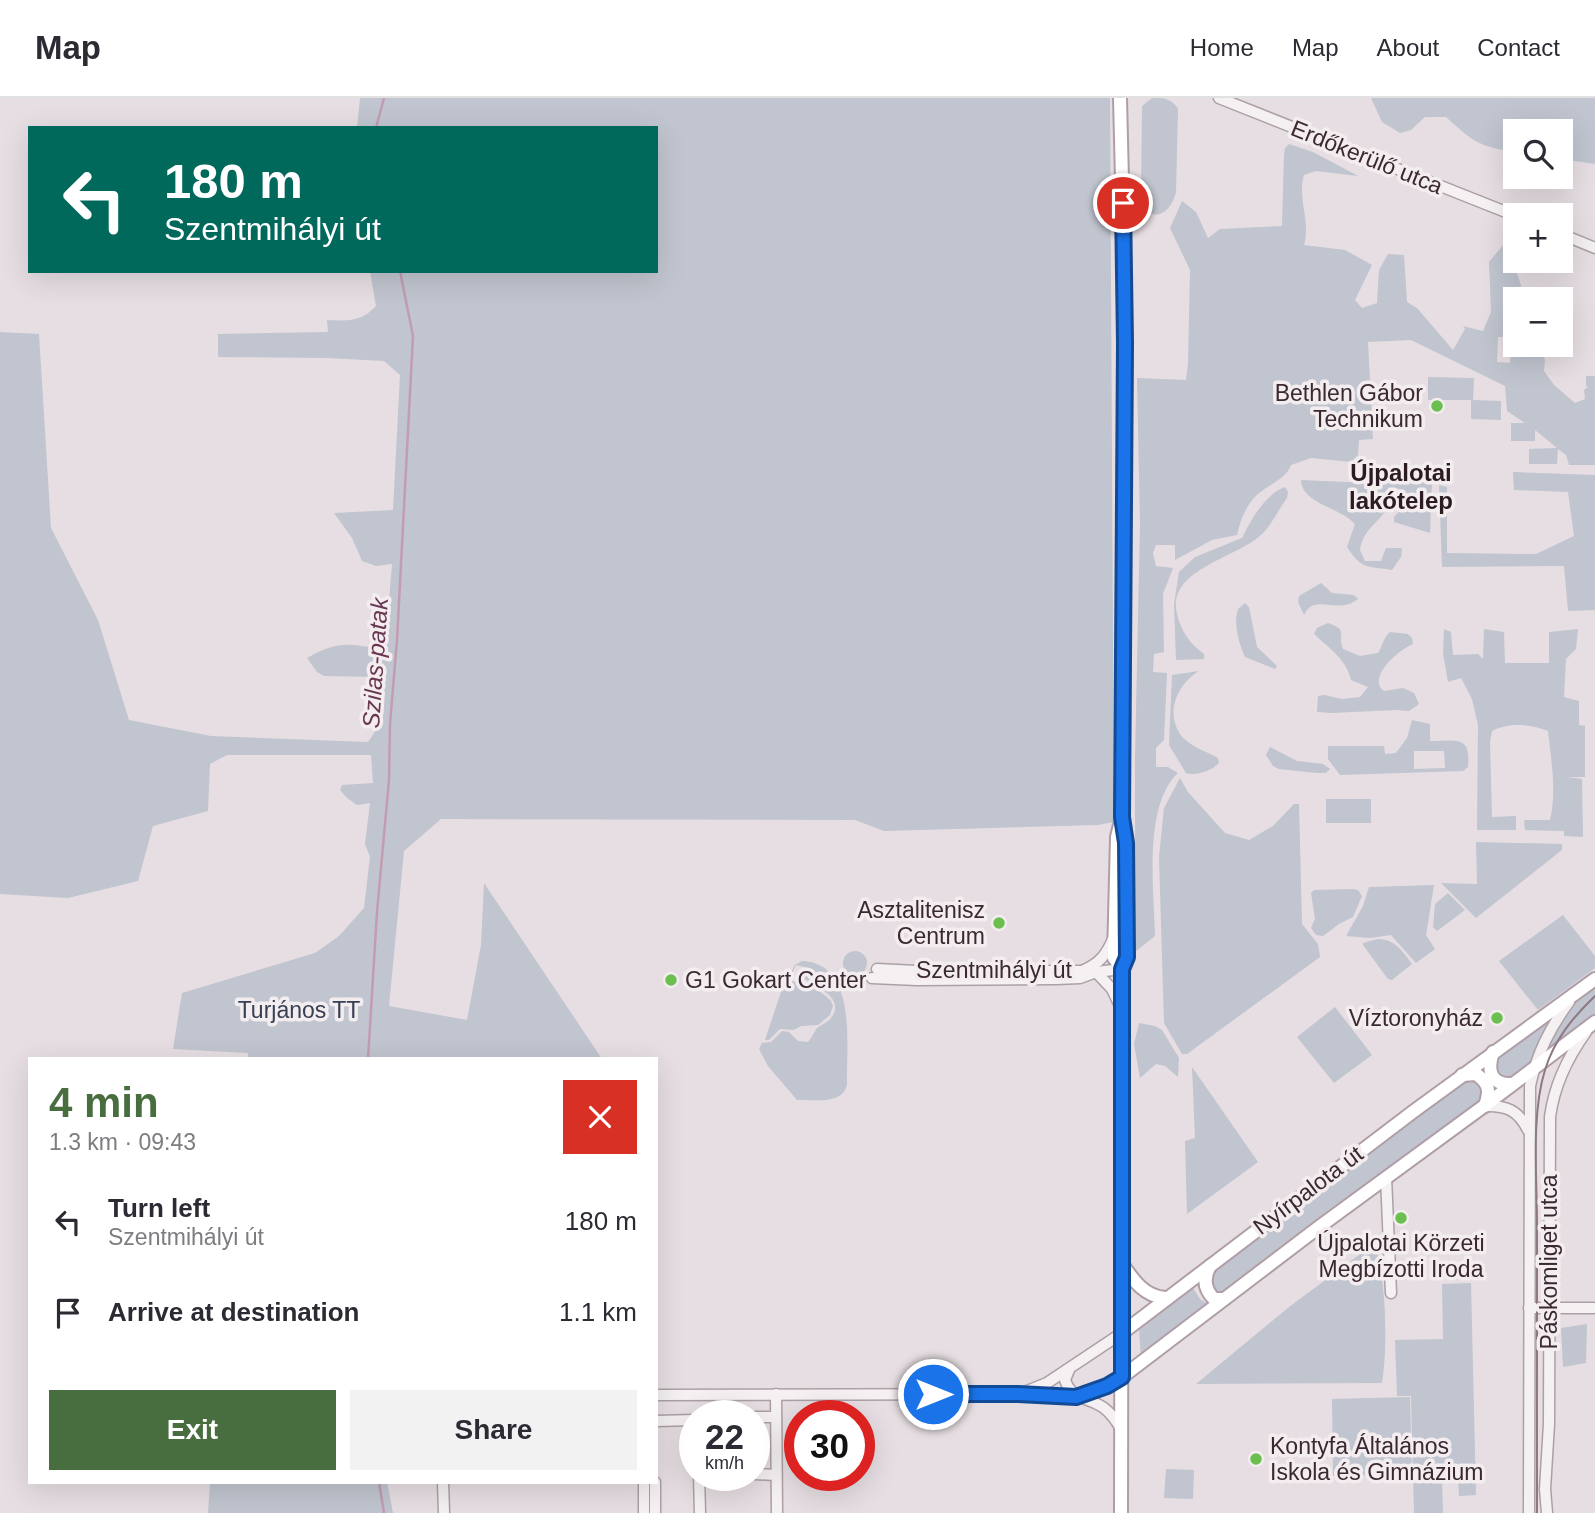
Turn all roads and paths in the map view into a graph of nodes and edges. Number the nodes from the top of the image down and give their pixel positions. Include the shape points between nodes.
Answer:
1 (1120, 98) edge
2 (1219, 98) edge
3 (1503, 210) edge
4 (1573, 239) edge
5 (1595, 248) edge
6 (1122, 817) junction
7 (1114, 934) junction
8 (1122, 969) junction
9 (1083, 970) junction
10 (1096, 972) junction
11 (1595, 979) edge
12 (1573, 996) junction
13 (1121, 1008) junction
14 (1595, 1022) edge
15 (1493, 1052) junction
16 (1534, 1068) junction
17 (1461, 1075) junction
18 (1512, 1084) junction
19 (1485, 1106) junction
20 (1528, 1130) junction
21 (1386, 1177) junction
22 (1212, 1262) junction
23 (1122, 1264) junction
24 (1391, 1293) dead end
25 (1165, 1298) junction
26 (1223, 1299) junction
27 (1549, 1307) junction
28 (1530, 1308) junction
29 (1595, 1308) edge
30 (1122, 1333) junction
31 (1106, 1345) junction
32 (1122, 1355) junction
33 (1070, 1369) junction
34 (1122, 1377) junction
35 (776, 1394) junction
36 (1018, 1394) junction
37 (658, 1395) edge
38 (1076, 1397) junction
39 (770, 1416) edge
40 (776, 1416) junction
41 (679, 1420) edge
42 (658, 1421) edge
43 (1122, 1430) junction
44 (770, 1475) edge
45 (776, 1475) junction
46 (443, 1484) edge
47 (644, 1484) edge
48 (655, 1484) edge
49 (697, 1491) edge
50 (444, 1513) edge
51 (644, 1513) edge
52 (655, 1513) edge
53 (699, 1513) edge
54 (777, 1513) edge
55 (1121, 1513) edge
56 (1530, 1513) edge
57 (1547, 1513) edge

1 - 6 main road via 1125,304
2 - 3 street, Erdőkerülő utca
4 - 5 street
6 - 7 main road via 1117,837
6 - 8 main road via 1127,957
7 - 8 main road via 1114,958
7 - 9 street via 1103,959
8 - 10 street
8 - 13 main road
9 - 10 street, Szentmihályi út
9 - 10 street, Szentmihályi út via 874,973 916,980 1080,978
10 - 13 street
11 - 12 main road, Nyírpalota út
12 - 15 main road, Nyírpalota út
12 - 16 street, Páskomliget utca via 1550,1028
13 - 23 main road
14 - 16 main road, Nyírpalota út
14 - 27 street, Páskomliget utca via 1568,1061 1552,1105
15 - 17 main road, Nyírpalota út
15 - 18 main road via 1491,1075 1500,1083
16 - 18 main road, Nyírpalota út
16 - 20 street, Páskomliget utca
17 - 19 main road via 1476,1074 1486,1082
17 - 22 main road, Nyírpalota út
18 - 19 main road, Nyírpalota út
19 - 20 street via 1512,1109
19 - 21 main road, Nyírpalota út
20 - 28 street, Páskomliget utca
21 - 24 street
21 - 26 main road, Nyírpalota út
22 - 25 main road, Nyírpalota út
22 - 26 main road via 1205,1280 1211,1296
23 - 25 main road via 1143,1291
23 - 30 main road
25 - 30 main road, Nyírpalota út
26 - 34 main road, Nyírpalota út
27 - 28 street
27 - 29 street
27 - 57 street, Páskomliget utca
28 - 56 street, Páskomliget utca
30 - 31 street, Nyírpalota út
30 - 32 main road
31 - 32 street
31 - 33 street, Nyírpalota út
32 - 34 main road
33 - 36 street, Nyírpalota út
33 - 38 street via 1065,1380
34 - 38 street, Nyírpalota út
34 - 43 main road
35 - 36 street, Nyírpalota út
35 - 37 street, Nyírpalota út
35 - 40 street
36 - 38 street, Nyírpalota út
38 - 43 street via 1107,1410
39 - 40 street
40 - 45 street
41 - 42 street
43 - 55 main road
44 - 45 street
45 - 54 street
46 - 50 street
47 - 51 street
48 - 52 street
49 - 53 street

